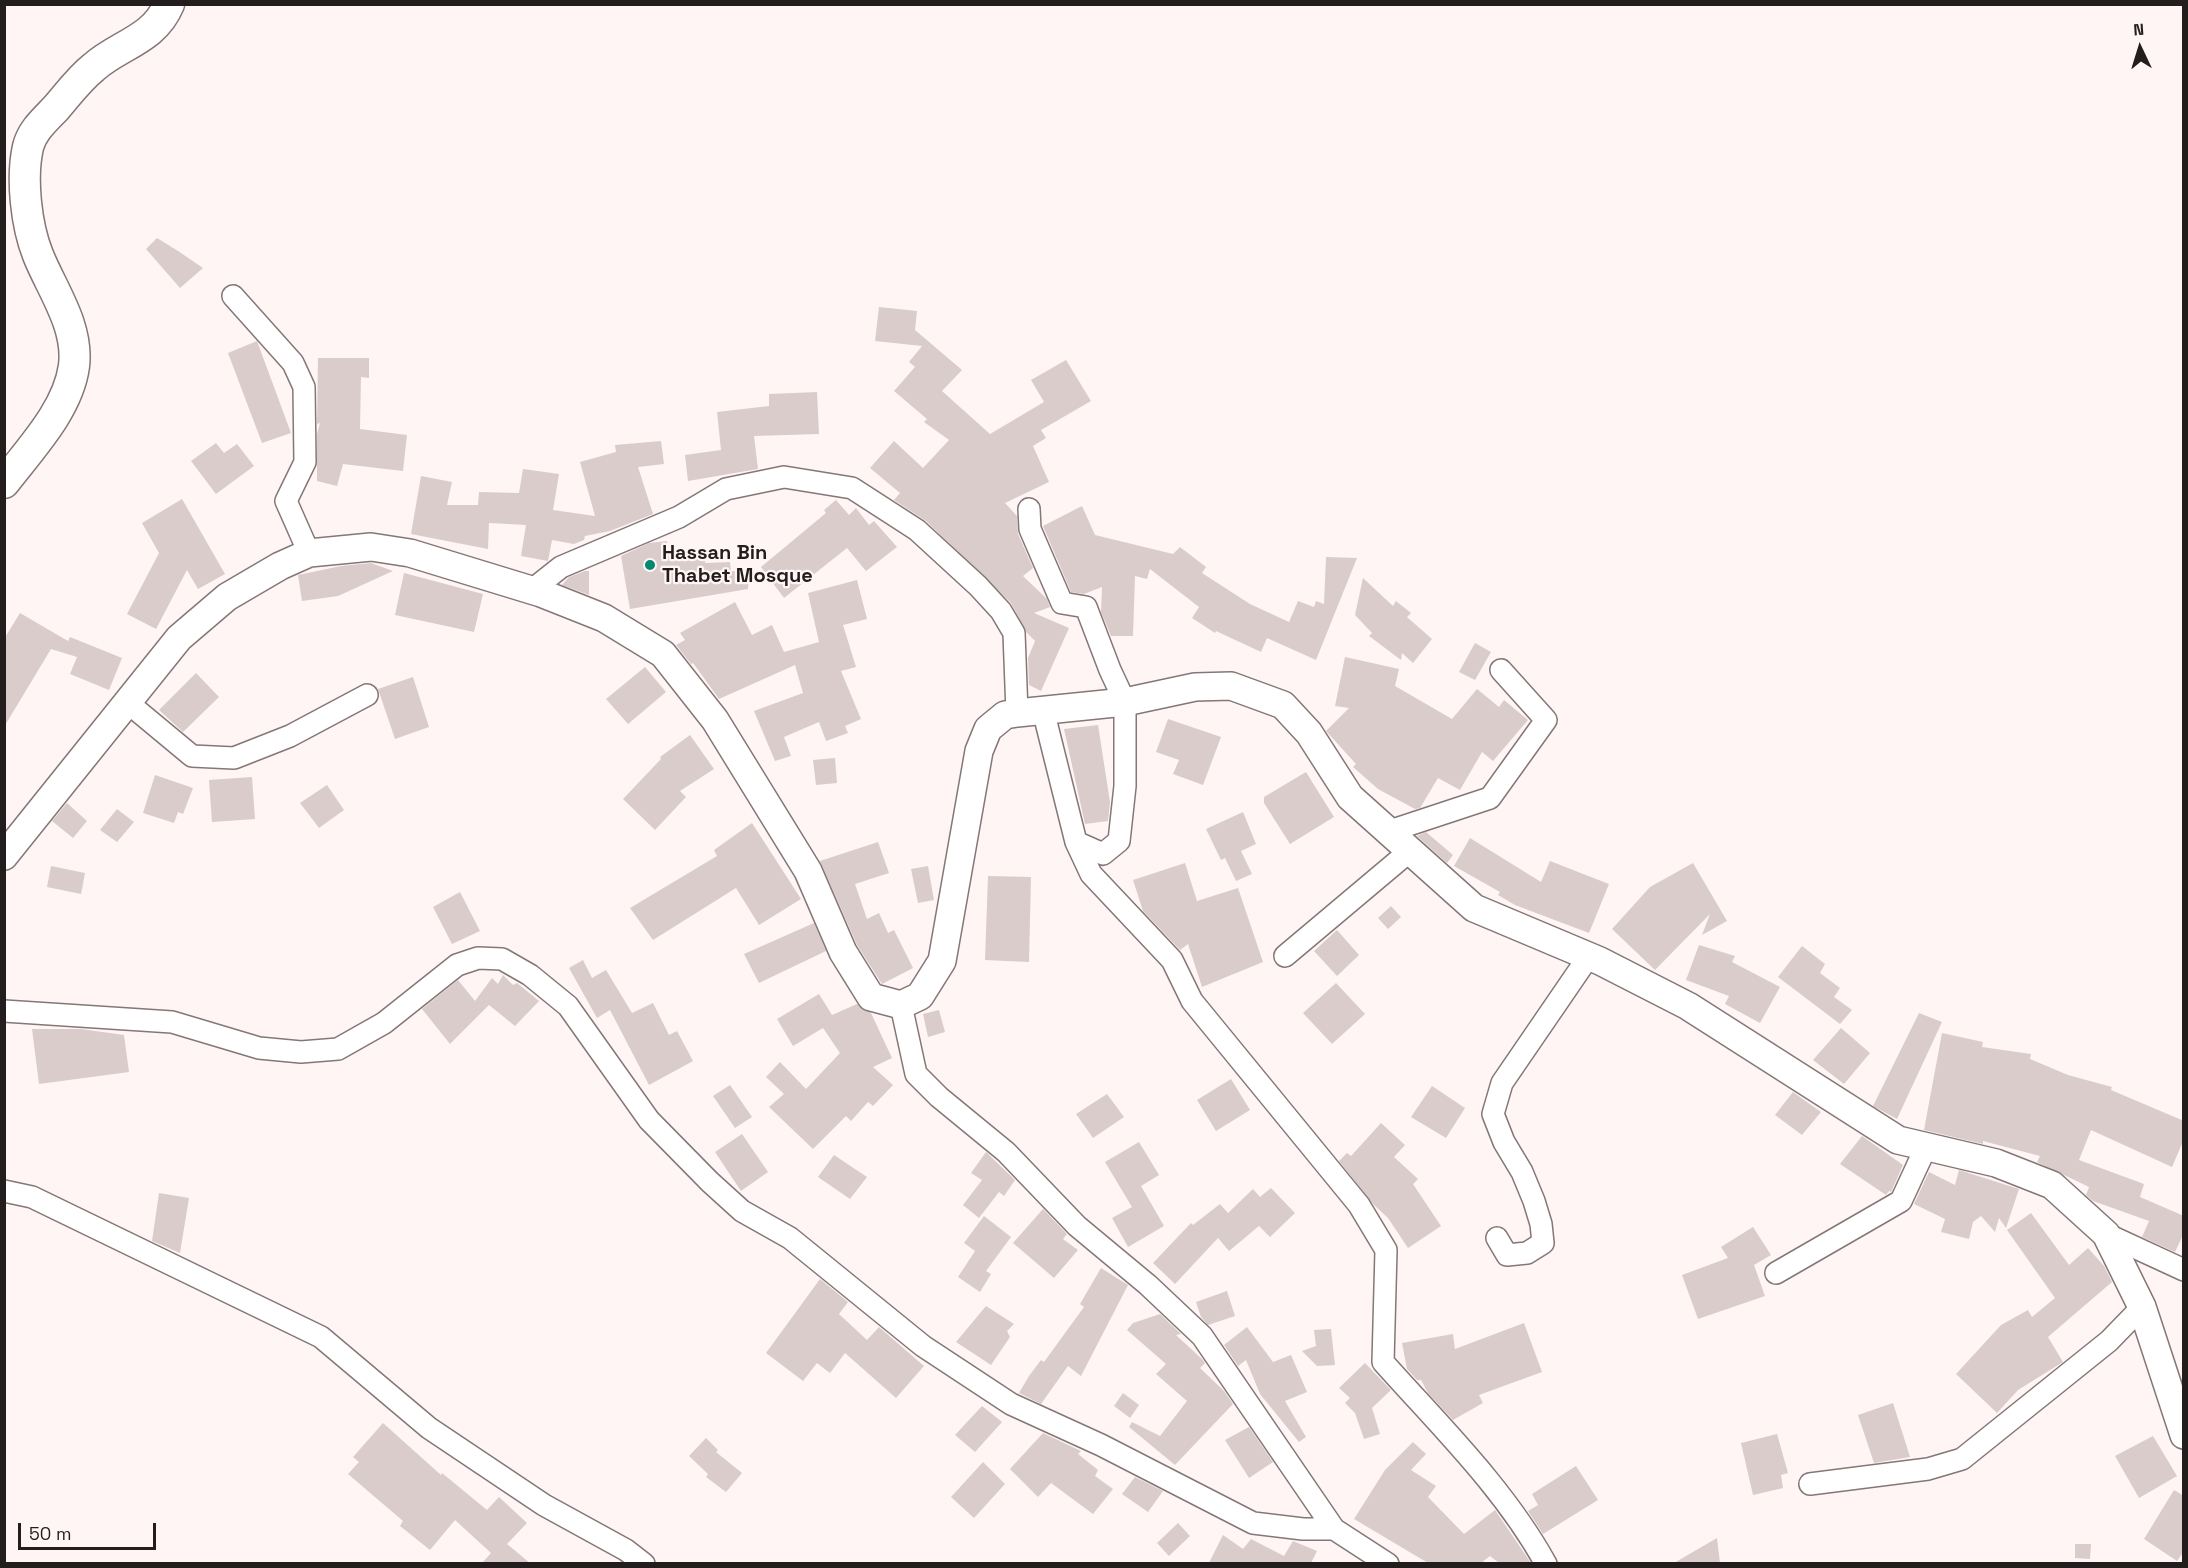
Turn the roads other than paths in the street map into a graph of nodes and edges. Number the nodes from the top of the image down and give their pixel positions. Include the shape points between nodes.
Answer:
1 (169, 4) edge
2 (233, 296) dead end
3 (4, 483) edge
4 (1029, 509) dead end
5 (309, 553) junction
6 (532, 590) junction
7 (1501, 670) dead end
8 (367, 695) dead end
9 (127, 702) junction
10 (1125, 702) junction
11 (1043, 710) junction
12 (1017, 713) junction
13 (1390, 831) junction
14 (1076, 842) junction
15 (1411, 850) junction
16 (4, 856) edge
17 (1285, 956) dead end
18 (1589, 956) junction
19 (900, 1005) junction
20 (4, 1011) edge
21 (1926, 1147) junction
22 (4, 1191) edge
23 (2106, 1234) junction
24 (1497, 1238) dead end
25 (2184, 1270) edge
26 (1776, 1273) dead end
27 (2142, 1307) junction
28 (2184, 1435) edge
29 (1810, 1484) dead end
30 (1334, 1529) junction
31 (644, 1563) edge
32 (1388, 1563) edge
33 (1546, 1563) edge

1 - 3 main road via 163,19 146,35 96,65 77,82 42,120 28,145 23,185 37,252 70,326 74,366 64,396 46,428
2 - 5 street via 293,363 304,387 305,462 286,501
4 - 10 street via 1030,529 1062,603 1086,607
5 - 6 street via 381,548
5 - 9 street via 227,597 179,638
6 - 12 street via 561,567 678,517 726,489 784,477 852,488 917,530 1001,611 1014,633
6 - 19 street via 604,618 663,654 715,720 808,871 843,952 871,997
7 - 13 street via 1546,720 1490,798
8 - 9 street via 290,735 234,758 192,756
9 - 16 street
10 - 11 street
10 - 13 street via 1195,687 1230,686 1284,705 1310,733 1350,797
10 - 14 street via 1125,786 1119,841 1103,854
11 - 12 street
11 - 14 street
12 - 19 street via 1005,715 988,729 979,751 942,961 921,996
13 - 15 street
14 - 33 street via 1091,874 1172,960 1192,1001 1359,1206 1386,1250 1383,1362 1494,1487
15 - 17 street
15 - 18 street via 1474,908
18 - 21 street via 1688,1006 1898,1140
18 - 24 street via 1502,1083 1493,1114 1534,1201 1544,1243 1527,1253 1507,1255
19 - 30 street via 916,1074 1006,1152 1077,1226 1202,1336
20 - 30 street via 172,1022 260,1048 301,1052 338,1049 384,1023 458,965 478,958 502,959 531,975 568,1006 649,1120 710,1182 742,1211 790,1238 923,1346 1011,1404 1253,1523
21 - 23 street via 1996,1163 2052,1185
21 - 26 street via 1901,1201
22 - 31 street via 32,1197 321,1337 429,1428 544,1505
23 - 25 street
23 - 27 street
27 - 28 street
27 - 29 street via 2109,1341 1962,1459 1928,1469
30 - 32 street

